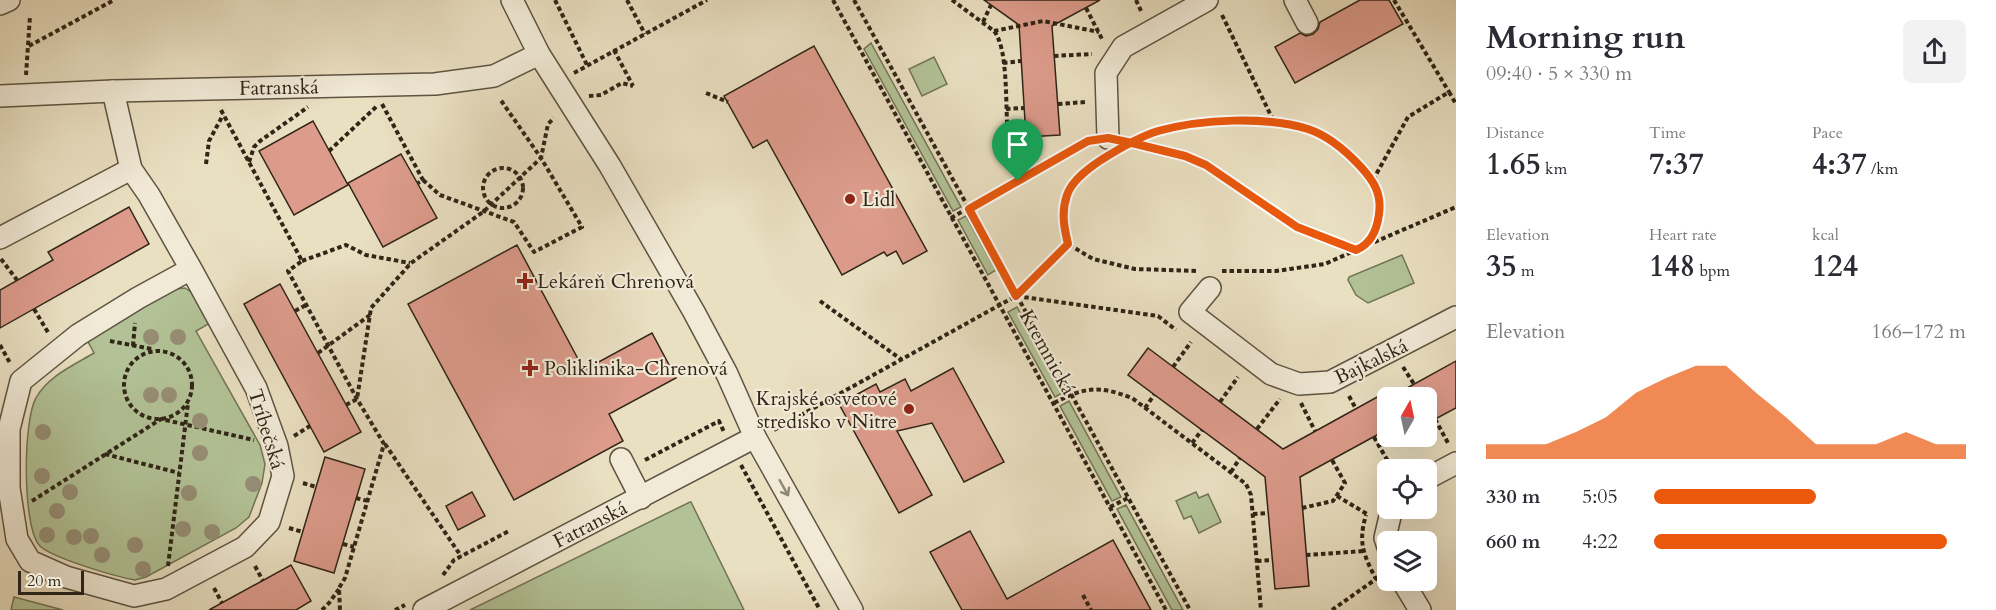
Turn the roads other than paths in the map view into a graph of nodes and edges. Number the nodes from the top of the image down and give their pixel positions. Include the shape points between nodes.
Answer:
1 (9, 0) edge
2 (512, 0) edge
3 (1295, 0) edge
4 (0, 4) edge
5 (1213, 5) edge
6 (1307, 22) dead end
7 (539, 54) junction
8 (113, 91) junction
9 (4, 93) edge
10 (1108, 145) road end
11 (131, 169) junction
12 (0, 238) edge
13 (191, 269) junction
14 (1210, 288) dead end
15 (1456, 317) edge
16 (761, 435) junction
17 (1456, 463) edge
18 (623, 465) road end
19 (1437, 473) edge
20 (641, 498) junction
21 (1409, 591) edge
22 (424, 610) edge
23 (852, 610) edge
24 (1420, 610) edge

1 - 4 street
2 - 7 street
3 - 6 street
5 - 10 street via 1123,47 1097,69
7 - 8 street, Fatranská via 494,76 435,84
7 - 16 street via 610,166
8 - 9 street, Fatranská
8 - 11 street, Tríbečská
11 - 12 street
11 - 13 street, Tríbečská
13 - 13 street, Tríbečská via 256,388 277,446 283,476 269,522 245,547 166,589 134,596 66,577 30,561 17,539 9,488 9,429 21,381 78,335
14 - 15 street, Bajkalská via 1190,312 1271,374 1299,384 1330,382
16 - 20 street, Fatranská
16 -> 23 street
17 - 19 street
18 - 20 street
20 - 22 street, Fatranská
21 - 24 street

